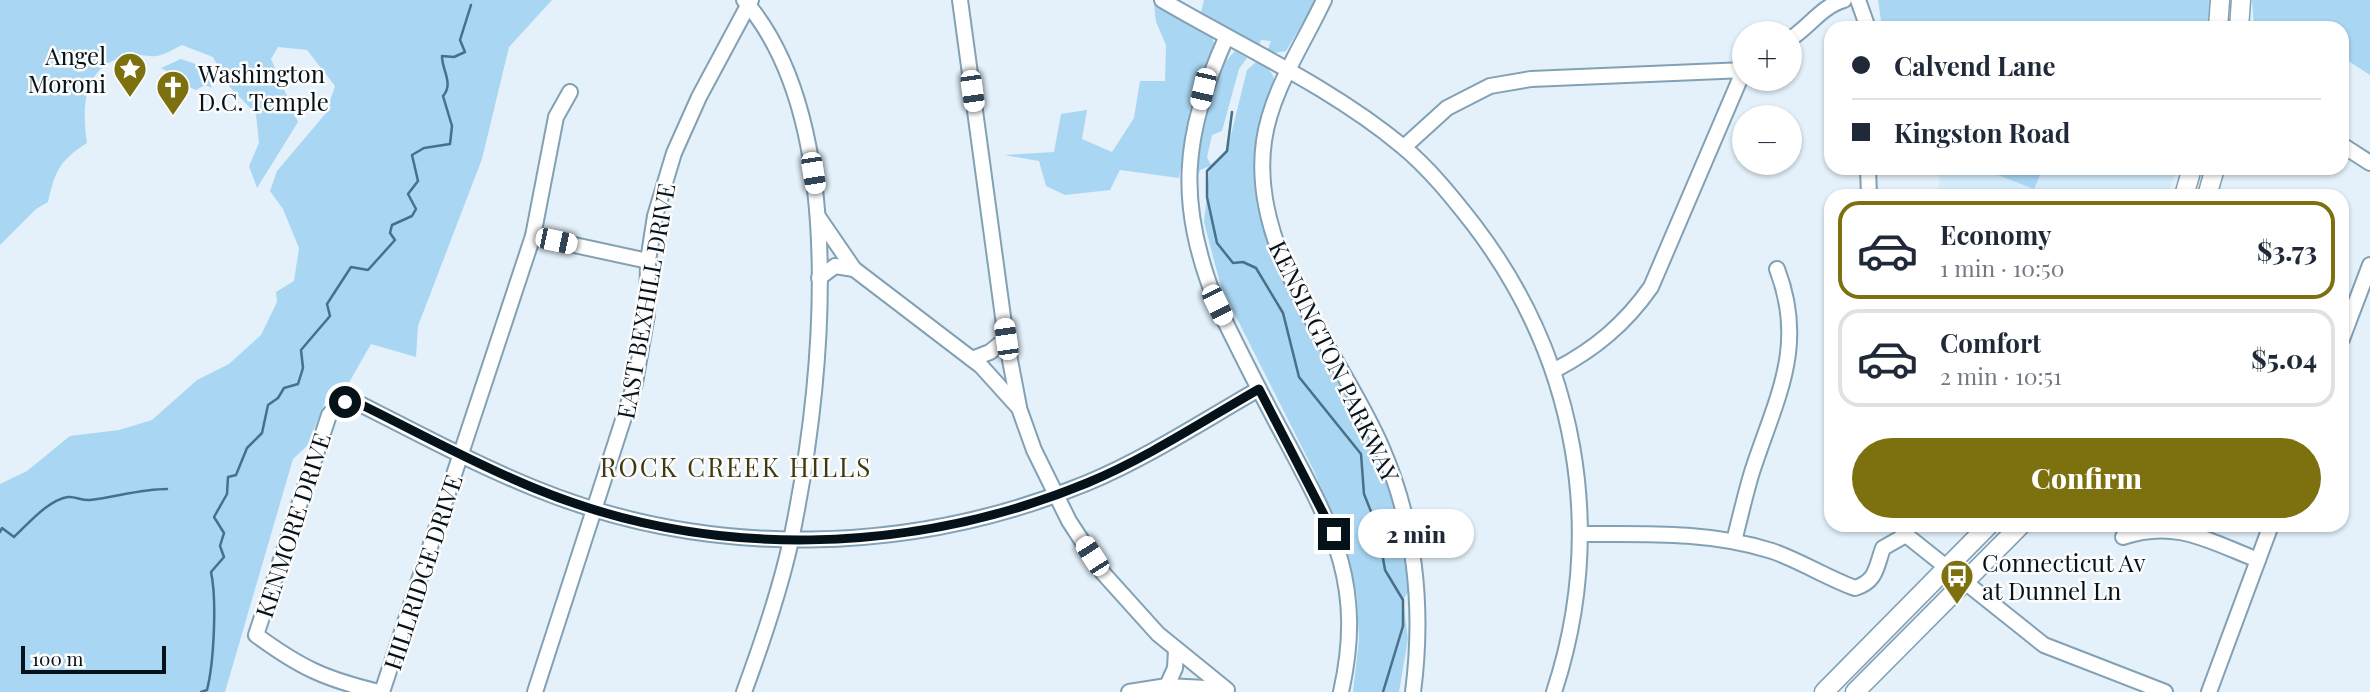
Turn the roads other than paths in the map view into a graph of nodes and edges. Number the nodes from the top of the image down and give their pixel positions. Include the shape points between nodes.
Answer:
1 (960, 0) edge
2 (1162, 0) edge
3 (1324, 0) edge
4 (1844, 0) edge
5 (1858, 0) edge
6 (2220, 0) edge
7 (2241, 0) edge
8 (748, 1) edge
9 (1866, 21) edge
10 (2218, 21) edge
11 (2240, 21) edge
12 (1802, 31) edge
13 (1226, 38) junction
14 (1289, 71) junction
15 (1732, 71) edge
16 (1735, 91) edge
17 (570, 92) dead end
18 (1404, 147) junction
19 (2349, 150) edge
20 (2370, 163) edge
21 (818, 216) junction
22 (533, 236) junction
23 (648, 261) junction
24 (2370, 265) edge
25 (1776, 269) dead end
26 (853, 270) junction
27 (819, 278) junction
28 (2349, 302) edge
29 (1006, 339) junction
30 (972, 359) junction
31 (1555, 370) junction
32 (1259, 389) junction
33 (1019, 408) junction
34 (460, 455) junction
35 (1056, 495) junction
36 (594, 509) junction
37 (1901, 532) edge
38 (1905, 532) edge
39 (1982, 532) edge
40 (2014, 532) edge
41 (2136, 532) edge
42 (2177, 532) edge
43 (2268, 532) edge
44 (1580, 534) junction
45 (2123, 537) dead end
46 (790, 541) junction
47 (1734, 541) junction
48 (2258, 560) junction
49 (1948, 568) junction
50 (1964, 581) junction
51 (1176, 650) junction
52 (1167, 687) junction
53 (1230, 691) edge
54 (380, 692) edge
55 (535, 692) edge
56 (744, 692) edge
57 (1129, 692) edge
58 (1341, 692) edge
59 (1413, 692) edge
60 (1554, 692) edge
61 (1824, 692) edge
62 (1855, 692) edge
63 (2165, 692) edge
64 (2209, 692) edge

1 - 29 street
2 - 13 street
3 - 14 street, KENSINGTON PARKWAY
4 - 12 street via 1825,8
5 - 9 street
6 - 10 main road
7 - 11 main road
8 - 21 street via 795,90 807,134
8 - 23 street, EAST BEXHILL DRIVE via 674,153 655,216
13 - 14 street
13 - 32 street via 1203,89 1192,137 1189,204 1201,265
14 - 18 street
14 - 59 street, KENSINGTON PARKWAY via 1275,100 1264,142 1263,180 1270,227 1287,269 1382,447 1402,503 1420,602
15 - 18 street via 1531,79 1490,86 1447,108
16 - 31 street via 1651,287 1605,340
17 - 22 street, HILLRIDGE DRIVE via 556,117
18 - 31 street via 1456,202 1491,248 1525,305
19 - 20 street
21 - 26 street
21 - 27 street
22 - 23 street
22 - 34 street, HILLRIDGE DRIVE
23 - 36 street, EAST BEXHILL DRIVE via 647,315 635,383
24 - 28 street
25 - 47 street via 1791,319 1787,371
26 - 27 street via 835,266
26 - 30 street
27 - 46 street via 812,411
29 - 30 street
29 - 33 street
30 - 33 street
31 - 44 street via 1576,471
32 - 35 street via 1135,460
32 - 58 street via 1334,534 1350,615 1348,664
33 - 35 street
34 - 36 street via 534,489
34 - 54 street, HILLRIDGE DRIVE
34 - 54 street, KENMORE DRIVE via 362,405 337,405 328,415 256,635 320,676
35 - 46 street via 920,531
35 - 51 street via 1103,573
36 - 46 street via 697,532
36 - 55 street, EAST BEXHILL DRIVE
37 - 47 street via 1884,548 1873,578 1855,588 1790,557
38 - 49 street
39 - 49 main road
40 - 50 main road
41 - 45 street
42 - 48 street
43 - 48 street
44 - 47 street via 1678,534
44 - 60 street via 1567,653
46 - 56 street
48 - 64 street
49 - 50 street
49 - 61 main road
50 - 62 main road
50 - 63 street via 2044,645
51 - 52 street
51 - 53 street
52 - 53 street
52 - 57 street

